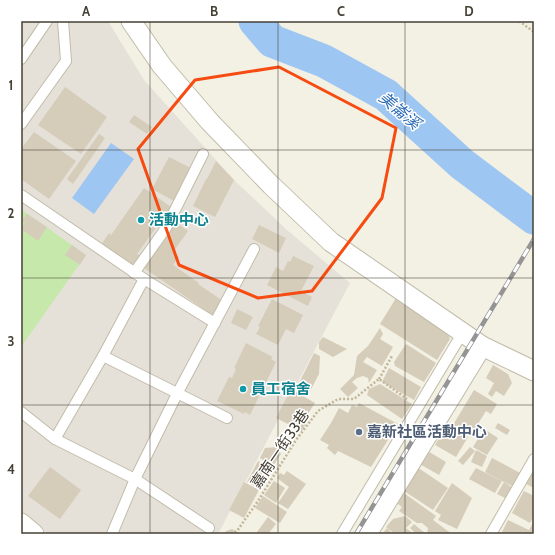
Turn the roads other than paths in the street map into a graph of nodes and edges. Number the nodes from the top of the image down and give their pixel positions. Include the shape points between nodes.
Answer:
1 (47, 21) edge
2 (63, 21) edge
3 (131, 21) edge
4 (21, 59) edge
5 (21, 124) edge
6 (203, 154) dead end
7 (21, 196) edge
8 (254, 249) dead end
9 (134, 273) junction
10 (144, 280) junction
11 (215, 323) junction
12 (463, 332) junction
13 (482, 346) junction
14 (103, 356) junction
15 (534, 371) edge
16 (177, 394) junction
17 (21, 412) edge
18 (227, 418) dead end
19 (55, 439) junction
20 (534, 459) edge
21 (135, 479) junction
22 (21, 524) edge
23 (209, 528) dead end
24 (34, 534) edge
25 (112, 534) edge
26 (342, 534) edge
27 (367, 534) edge
28 (491, 534) edge

1 - 4 lane
2 - 5 lane via 66,61
3 - 12 street via 162,66 210,122 331,242
6 - 9 lane via 166,228
7 - 9 lane
8 - 11 lane
9 - 10 lane
10 - 11 lane
10 - 14 lane
11 - 16 lane
12 - 13 street
12 - 26 lane
13 - 15 street
13 - 27 street
14 - 16 lane
14 - 19 lane
16 - 18 lane
16 - 21 lane
17 - 19 lane
19 - 21 lane
20 - 28 lane
21 - 23 lane
21 - 25 lane
22 - 24 street

